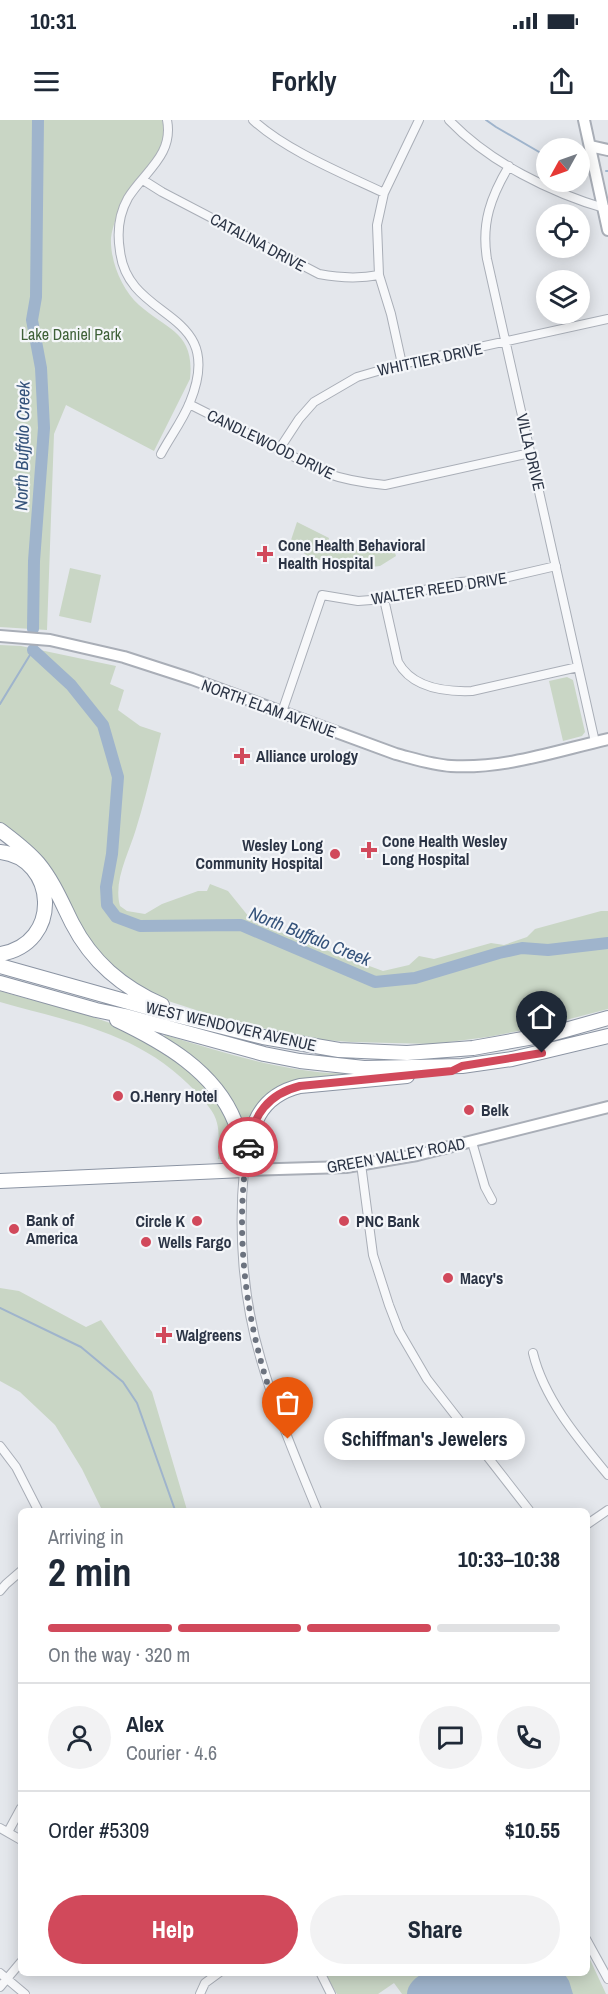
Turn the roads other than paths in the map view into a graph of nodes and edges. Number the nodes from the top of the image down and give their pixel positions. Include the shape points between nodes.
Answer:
1 (168, 120) edge
2 (253, 120) edge
3 (419, 120) edge
4 (449, 120) edge
5 (584, 120) edge
6 (588, 138) edge
7 (590, 146) joint
8 (608, 150) edge
9 (509, 166) junction
10 (143, 180) junction
11 (384, 193) junction
12 (606, 208) edge
13 (608, 230) edge
14 (379, 275) junction
15 (608, 319) edge
16 (506, 343) junction
17 (402, 364) junction
18 (189, 404) junction
19 (280, 448) junction
20 (530, 453) junction
21 (161, 454) dead end
22 (556, 566) junction
23 (384, 599) junction
24 (0, 636) edge
25 (578, 667) junction
26 (282, 712) junction
27 (608, 739) edge
28 (595, 742) junction
29 (0, 830) edge
30 (0, 852) edge
31 (0, 954) edge
32 (0, 966) edge
33 (0, 983) edge
34 (96, 1010) junction
35 (608, 1018) edge
36 (197, 1019) junction
37 (608, 1036) edge
38 (462, 1066) junction
39 (608, 1107) edge
40 (472, 1142) junction
41 (361, 1164) junction
42 (244, 1170) junction
43 (0, 1181) edge
44 (492, 1200) dead end
45 (533, 1353) dead end
46 (0, 1446) edge
47 (608, 1475) edge
48 (37, 1508) edge
49 (316, 1508) edge
50 (527, 1508) edge
51 (608, 1510) edge
52 (590, 1522) edge
53 (18, 1574) edge
54 (0, 1591) edge
55 (18, 1814) edge
56 (0, 1828) edge
57 (8, 1832) junction
58 (18, 1838) edge
59 (590, 1946) edge
60 (18, 1966) edge
61 (0, 1973) edge
62 (215, 1976) edge
63 (322, 1976) edge
64 (7, 1979) junction
65 (608, 1979) edge
66 (0, 1987) edge
67 (25, 1994) edge
68 (200, 1994) edge
69 (331, 1994) edge

1 - 10 street via 168,142
2 - 11 street via 278,139
3 - 11 street
4 - 9 street via 474,143
5 - 6 street
7 - 8 street
7 - 12 street
9 - 12 street via 551,190
9 - 16 street, VILLA DRIVE via 490,201 484,231
10 - 14 street, CATALINA DRIVE via 296,264 339,278
10 - 18 street via 127,201 121,217 120,257 142,296 185,327 195,341 197,375
11 - 14 street via 377,225
12 - 13 street
14 - 17 street
15 - 16 street, WHITTIER DRIVE
16 - 17 street, WHITTIER DRIVE
16 - 20 street, VILLA DRIVE
17 - 19 street, WHITTIER DRIVE via 357,377 314,402
18 - 19 street, CANDLEWOOD DRIVE
18 - 21 street
19 - 20 street, CANDLEWOOD DRIVE via 345,480 385,485
20 - 22 street, VILLA DRIVE
22 - 23 street, WALTER REED DRIVE
22 - 25 street, VILLA DRIVE
23 - 25 street via 398,662 413,679 431,687 472,691
23 - 26 street, WALTER REED DRIVE via 358,601 322,595
24 - 26 street, NORTH ELAM AVENUE via 50,640 124,657
25 - 28 street, VILLA DRIVE
26 - 28 street, NORTH ELAM AVENUE via 396,754 450,766 509,764
27 - 28 street, NORTH ELAM AVENUE
29 - 36 highway via 39,864 82,942 104,969 147,998
30 - 31 highway via 20,859 34,872 43,891 45,908 39,929 27,944
32 - 36 highway, WEST WENDOVER AVENUE
33 - 34 highway, WEST WENDOVER AVENUE
34 - 38 highway, WEST WENDOVER AVENUE via 300,1060 364,1068
34 - 42 highway via 151,1036 200,1072 235,1122
35 - 36 highway, WEST WENDOVER AVENUE via 512,1042 407,1053 300,1045
37 - 38 highway, WEST WENDOVER AVENUE via 512,1059
38 - 42 highway via 452,1071 287,1089 263,1107 255,1119
39 - 40 street, GREEN VALLEY ROAD
40 - 41 street, GREEN VALLEY ROAD
40 - 44 street
41 - 42 street, GREEN VALLEY ROAD
41 - 50 street via 373,1254 399,1331 427,1379
42 - 43 highway, GREEN VALLEY ROAD
42 - 49 street via 244,1265 253,1324 272,1395
45 - 47 street via 561,1411
46 - 48 street
51 - 52 street
53 - 54 street
55 - 57 street
56 - 57 street
57 - 58 street
59 - 65 street
60 - 64 street
61 - 64 street
62 - 68 street via 205,1983
63 - 69 street
64 - 66 street
64 - 67 street

